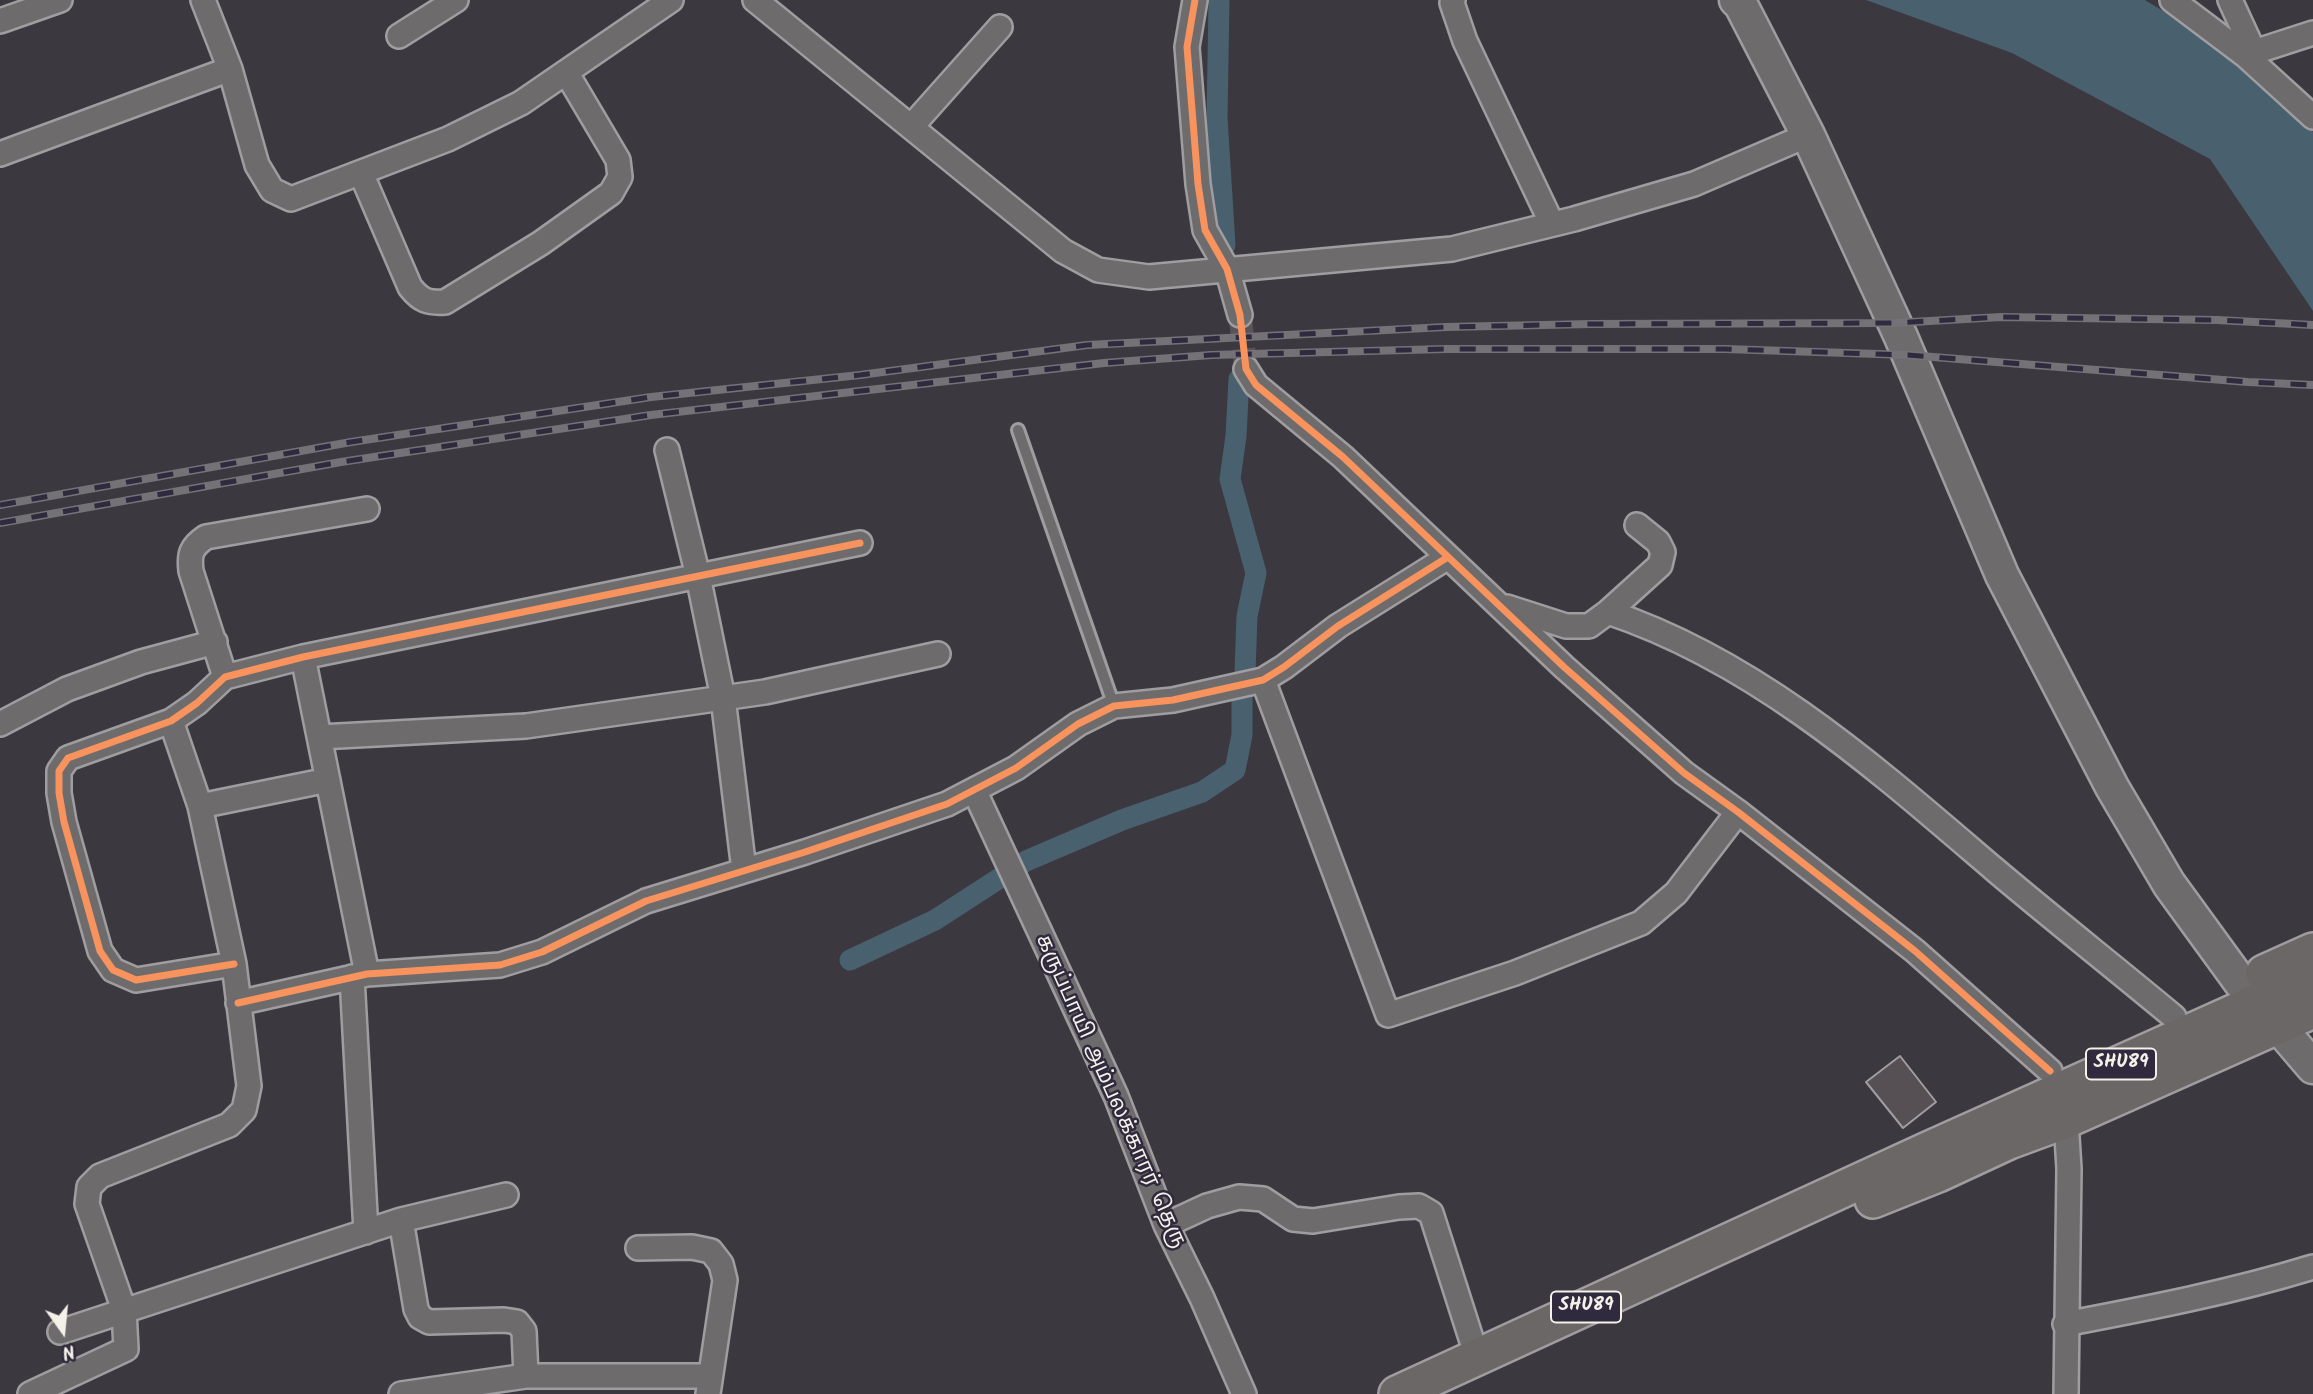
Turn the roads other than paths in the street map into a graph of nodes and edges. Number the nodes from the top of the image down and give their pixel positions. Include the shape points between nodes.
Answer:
1 (60, 0) edge
2 (203, 0) edge
3 (456, 0) edge
4 (671, 0) edge
5 (755, 0) edge
6 (1195, 0) edge
7 (1453, 0) edge
8 (1736, 0) edge
9 (2172, 0) edge
10 (2230, 0) edge
11 (0, 21) edge
12 (1000, 27) dead end
13 (2313, 33) edge
14 (399, 36) dead end
15 (2249, 53) junction
16 (230, 69) junction
17 (566, 72) junction
18 (2313, 117) edge
19 (911, 127) junction
20 (1808, 135) junction
21 (0, 154) edge
22 (361, 173) junction
23 (1552, 224) junction
24 (1227, 269) junction
25 (1240, 315) tunnel mouth
26 (1246, 369) tunnel mouth
27 (1018, 430) dead end
28 (667, 450) dead end
29 (367, 509) dead end
30 (1637, 525) dead end
31 (860, 543) dead end
32 (1448, 557) junction
33 (698, 576) junction
34 (1500, 605) junction
35 (1608, 612) junction
36 (215, 642) junction
37 (938, 654) dead end
38 (303, 657) junction
39 (225, 677) junction
40 (1263, 680) junction
41 (723, 698) junction
42 (1114, 706) junction
43 (171, 721) junction
44 (0, 724) edge
45 (320, 737) junction
46 (328, 780) junction
47 (974, 790) junction
48 (200, 806) junction
49 (1738, 812) junction
50 (744, 870) junction
51 (2313, 951) edge
52 (234, 964) junction
53 (359, 975) junction
54 (2313, 977) edge
55 (2241, 983) junction
56 (238, 1003) junction
57 (2313, 1010) edge
58 (2174, 1017) junction
59 (2278, 1026) junction
60 (2313, 1067) edge
61 (2050, 1072) junction
62 (2066, 1120) junction
63 (506, 1195) dead end
64 (401, 1220) junction
65 (1775, 1220) junction
66 (1166, 1225) junction
67 (366, 1231) junction
68 (638, 1248) dead end
69 (2313, 1267) edge
70 (124, 1310) junction
71 (2066, 1324) junction
72 (60, 1332) dead end
73 (1477, 1357) junction
74 (526, 1376) junction
75 (709, 1385) edge
76 (30, 1394) edge
77 (401, 1394) edge
78 (1244, 1394) edge
79 (1397, 1394) edge
80 (2066, 1394) edge

1 - 11 street
2 - 16 street
3 - 14 street
4 - 17 street
5 - 19 street
6 - 24 street via 1187,47 1198,184 1205,230
7 - 23 street via 1465,41
8 - 20 main road
9 - 15 street
10 - 15 street
12 - 19 street
13 - 15 street
15 - 18 street
16 - 21 street
16 - 22 street via 257,165 272,190 291,199
17 - 22 street via 521,103 448,139
17 - 22 street via 618,160 620,177 611,193 445,302 419,299 410,287
19 - 24 street via 1063,251 1098,270 1149,277
20 - 23 street via 1693,184
20 - 55 main road via 2008,587 2156,863
23 - 24 street via 1452,249
24 - 25 street
26 - 32 street via 1256,385 1343,457
27 - 42 lane
28 - 33 street
29 - 36 street via 206,537 194,545 191,571
30 - 35 street via 1658,542 1663,552 1660,565
31 - 33 street
32 - 34 street
32 - 40 street via 1338,625
33 - 38 street
33 - 41 street
34 - 35 street via 1566,626 1589,626
34 - 49 street via 1684,773
35 - 58 street via 1649,626 1777,696 1921,806
36 - 39 street
36 - 44 street via 67,689
37 - 41 street
38 - 39 street
38 - 45 street
39 - 43 street
40 - 42 street via 1173,700
40 - 49 street via 1388,1016 1641,923 1675,893
41 - 45 street via 526,726
41 - 50 street
42 - 47 street
43 - 48 street
43 - 52 street via 68,758 59,771 64,822 100,951 113,971 136,980
45 - 46 street
46 - 48 street
46 - 53 street
47 - 50 street via 947,804
47 - 66 street, கருப்பாயி அம்பலக்காரர் தெரு via 1116,1096
48 - 52 street
49 - 61 street via 1915,951
50 - 53 street via 646,901 542,952 500,965
51 - 55 main road
52 - 56 street
53 - 56 street
53 - 67 street
54 - 65 main road, SHU89
55 - 58 main road
56 - 70 street via 249,1086 244,1110 229,1125 100,1176 89,1187 86,1205
57 - 59 main road
58 - 61 main road
59 - 60 main road
59 - 62 main road
61 - 65 main road via 1944,1117 1805,1193
62 - 65 main road via 1824,1219
62 - 71 street
63 - 64 street
64 - 67 street
64 - 74 street via 420,1317 429,1322 517,1322 524,1331
65 - 73 main road, SHU89
66 - 73 street via 1239,1197 1263,1199 1293,1219 1313,1221 1419,1206 1431,1213
66 - 78 street, கருப்பாயி அம்பலக்காரர் தெரு
67 - 70 street
68 - 75 street via 692,1247 711,1251 721,1264 725,1280
69 - 71 street via 2161,1306
70 - 72 street
70 - 76 street via 126,1349
71 - 80 street
73 - 79 main road, SHU89
74 - 75 street
74 - 77 street

